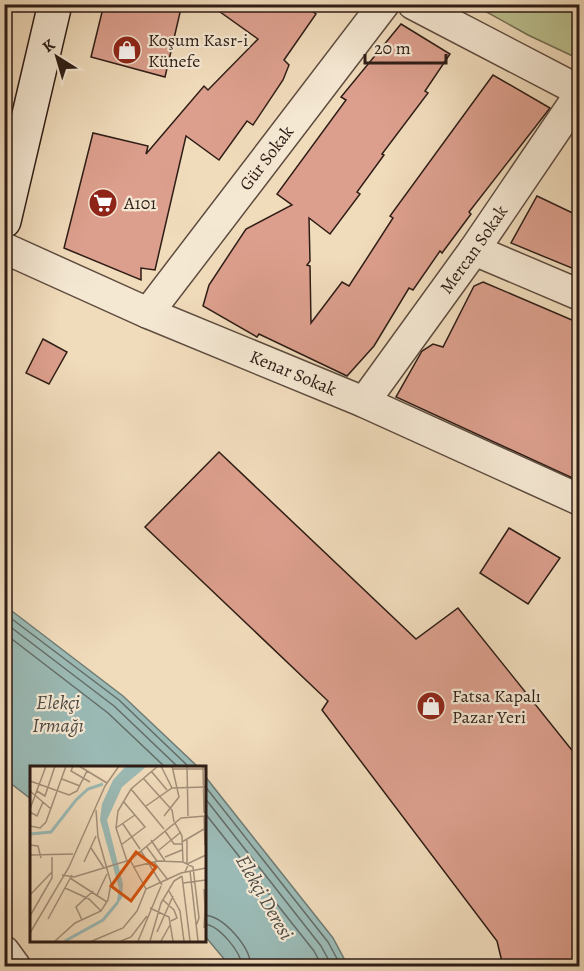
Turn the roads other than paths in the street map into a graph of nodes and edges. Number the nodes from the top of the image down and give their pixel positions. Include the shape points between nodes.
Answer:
1 (55, 4) edge
2 (384, 4) edge
3 (413, 4) edge
4 (579, 92) edge
5 (4, 221) edge
6 (4, 248) edge
7 (474, 250) junction
8 (579, 295) edge
9 (148, 313) junction
10 (364, 402) junction
11 (579, 500) edge
12 (4, 951) edge
13 (15, 966) edge

1 - 5 main road
2 - 9 street, Gür Sokak
3 - 4 street
4 - 7 street, Mercan Sokak
6 - 9 street, Kenar Sokak
7 - 8 street
7 - 10 street, Mercan Sokak
9 - 10 street, Kenar Sokak
10 - 11 street, Kenar Sokak
12 - 13 street

